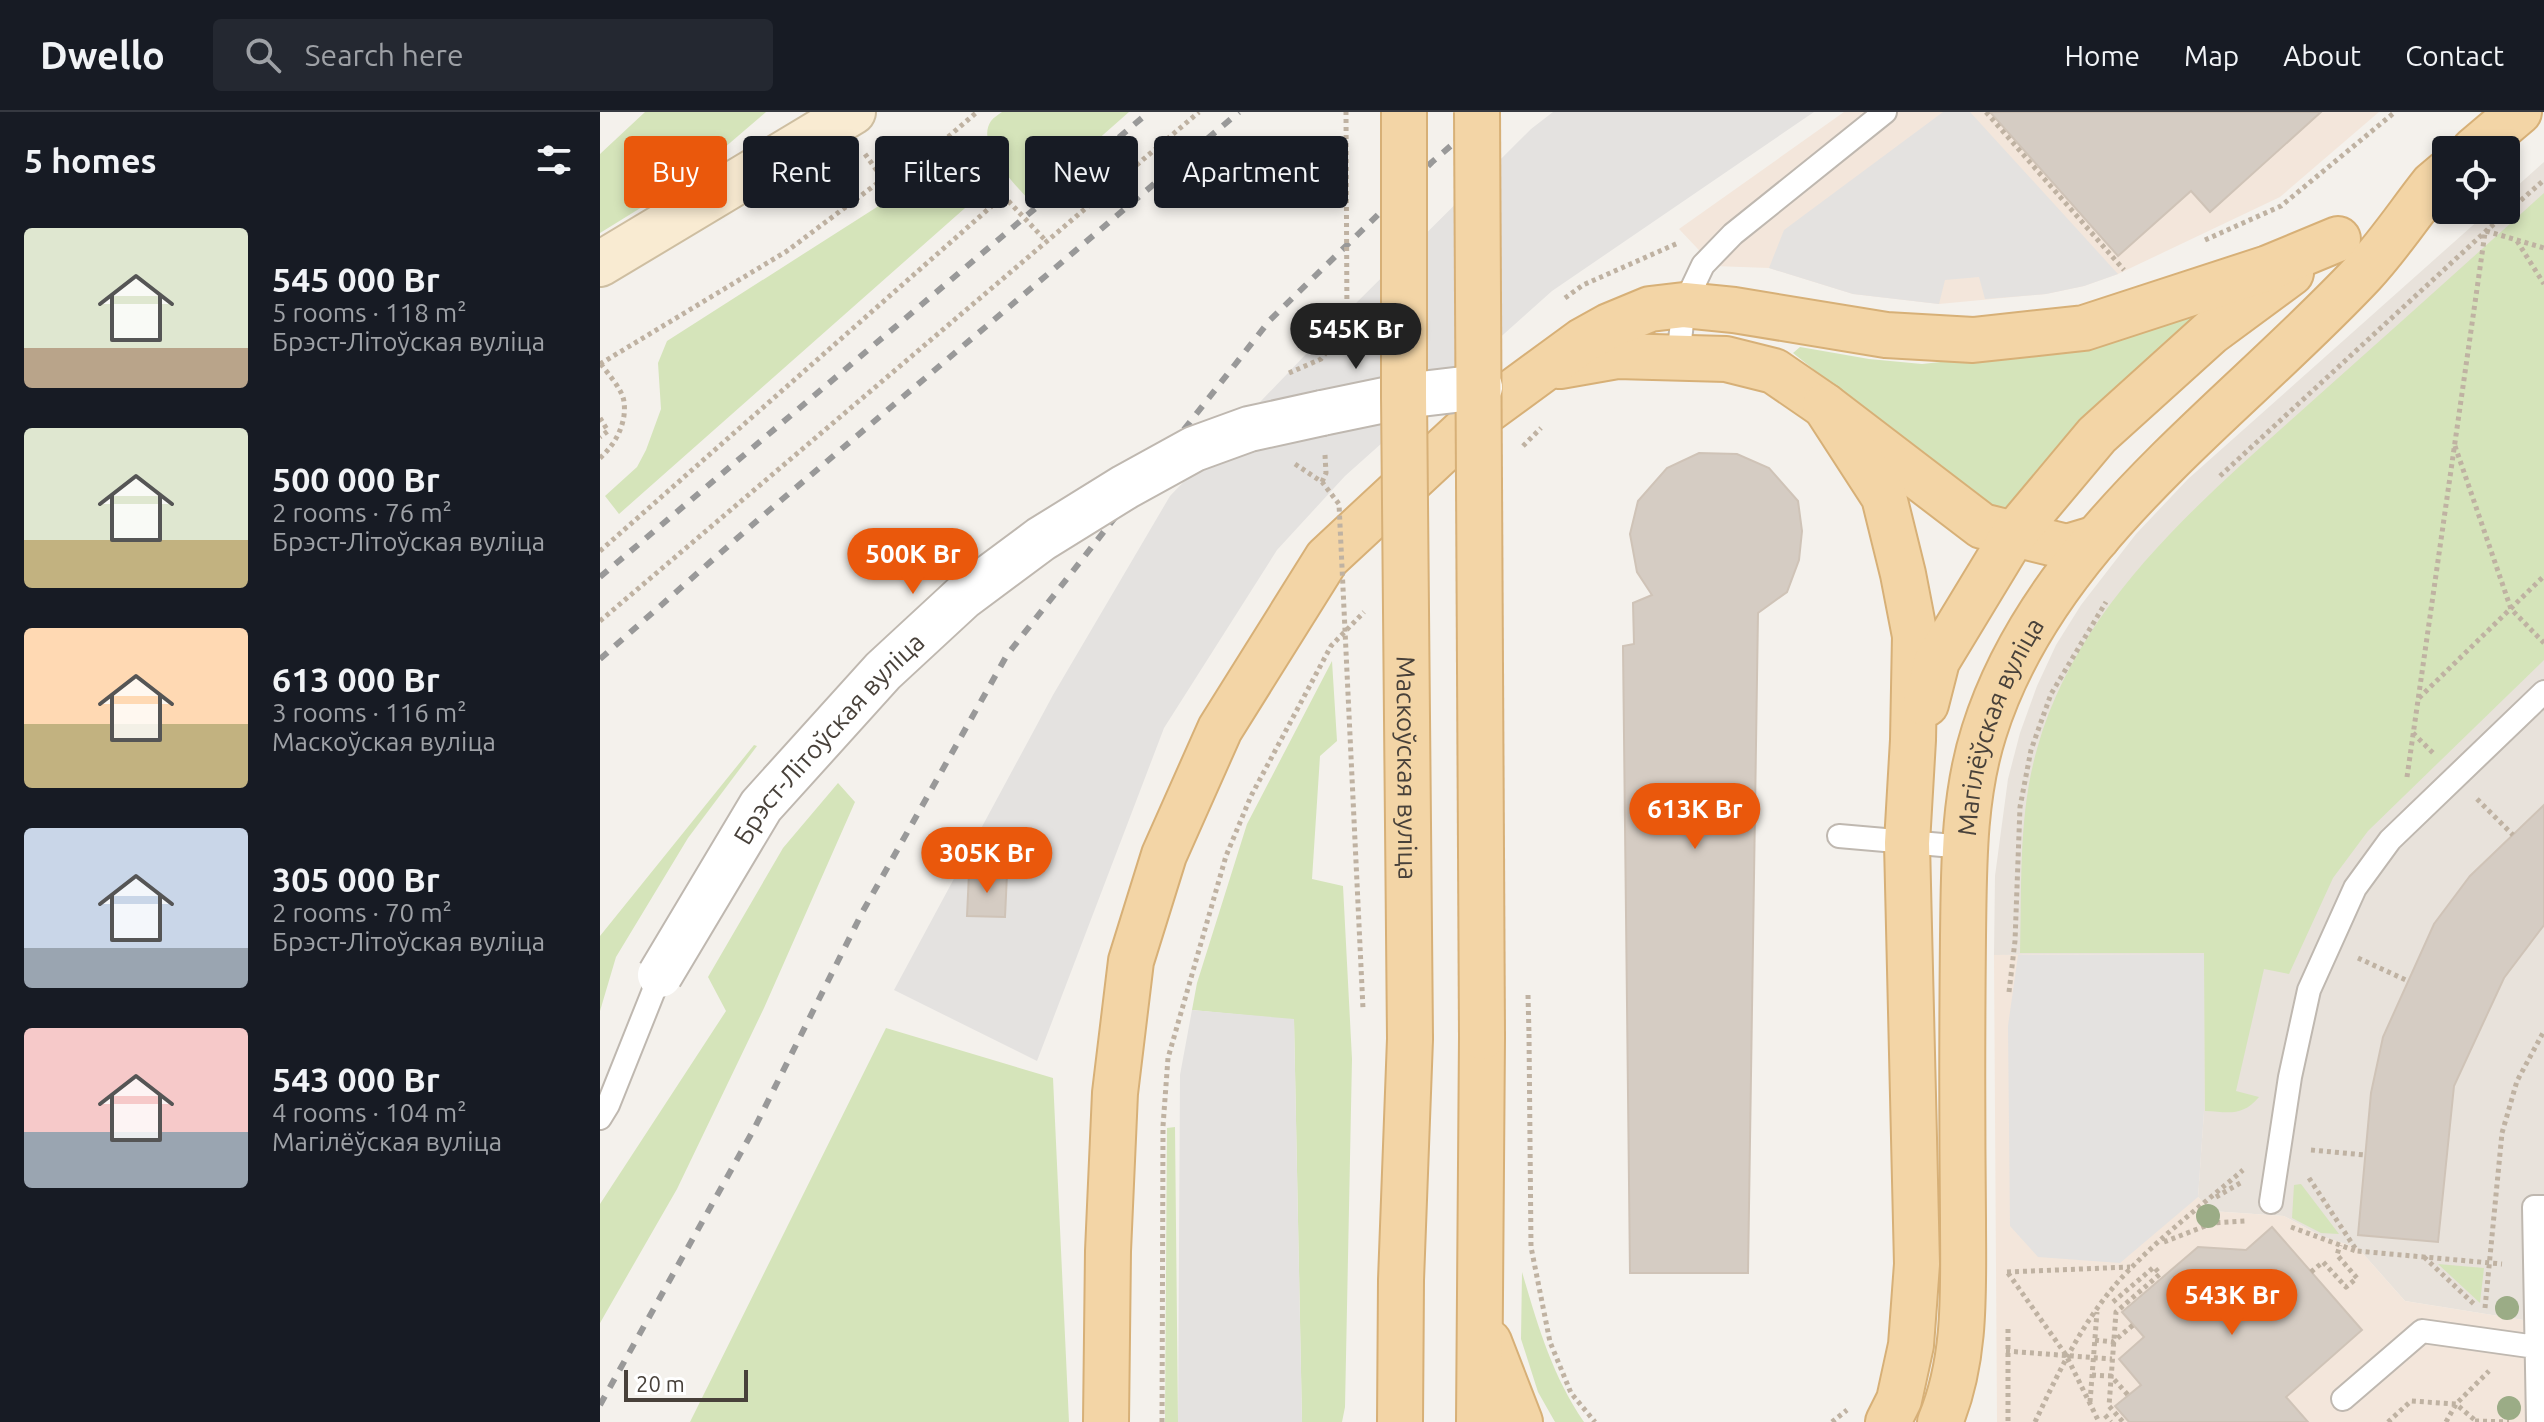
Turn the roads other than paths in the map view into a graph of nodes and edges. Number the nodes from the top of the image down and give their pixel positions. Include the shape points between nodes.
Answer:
1 (853, 112) edge
2 (1404, 112) edge
3 (1477, 112) edge
4 (1885, 112) edge
5 (2519, 112) edge
6 (2491, 136) edge
7 (2432, 183) edge
8 (2432, 188) edge
9 (2338, 239) junction
10 (600, 264) edge
11 (2342, 294) junction
12 (1684, 305) junction
13 (1678, 358) junction
14 (1546, 369) junction
15 (1480, 387) junction
16 (1404, 396) junction
17 (1825, 406) junction
18 (2014, 534) junction
19 (2097, 538) junction
20 (2544, 692) edge
21 (1913, 740) junction
22 (1839, 836) dead end
23 (1907, 843) junction
24 (1965, 847) junction
25 (660, 975) joint
26 (600, 1118) edge
27 (2271, 1202) dead end
28 (2544, 1207) edge
29 (1479, 1313) junction
30 (2536, 1347) junction
31 (2343, 1399) dead end
32 (1106, 1422) edge
33 (1400, 1422) edge
34 (1479, 1422) edge
35 (1520, 1422) edge
36 (1888, 1422) edge
37 (1940, 1422) edge
38 (2538, 1422) edge

1 - 10 main road
2 - 16 main road, Маскоўская вуліца, bridge
3 - 15 main road, bridge
4 - 12 lane via 1733,234 1703,265
5 - 6 main road
7 - 9 main road, Магілёўская вуліца
8 - 11 main road, Магілёўская вуліца
9 - 11 main road via 2351,260 2352,275
9 - 12 main road via 2268,268 2084,328 1973,340 1886,335
9 - 18 main road via 2211,332 2097,435
11 - 19 main road, Магілёўская вуліца
12 - 13 lane
12 - 14 main road via 1650,309 1609,326
13 - 14 main road via 1617,356
13 - 17 main road via 1726,359 1774,371
14 - 32 main road via 1481,415 1327,558 1220,729 1164,855 1131,961 1118,1058
15 - 16 street, Брэст-Літоўская вуліца, bridge
15 - 29 main road, bridge
16 - 25 street, Брэст-Літоўская вуліца, bridge via 1249,429 1194,449 1041,539 963,597 883,671 761,806
16 - 33 main road, Маскоўская вуліца, bridge via 1410,1039
17 - 18 main road via 1982,526
17 - 21 main road via 1884,497 1915,636
18 - 19 main road via 2067,547
18 - 21 main road via 1937,661
19 - 24 main road, Магілёўская вуліца via 2030,631 2000,691 1970,791
20 - 27 lane via 2399,832 2355,888 2309,990
21 - 23 main road
22 - 23 lane
23 - 24 lane
23 - 36 main road via 1917,1264 1911,1345 1899,1400
24 - 37 main road, Магілёўская вуліца via 1963,1315 1951,1395
25 - 26 lane, Брэст-Літоўская вуліца
28 - 30 lane via 2534,1207
29 - 34 main road
29 - 35 main road
30 - 31 lane via 2422,1331
30 - 38 lane

